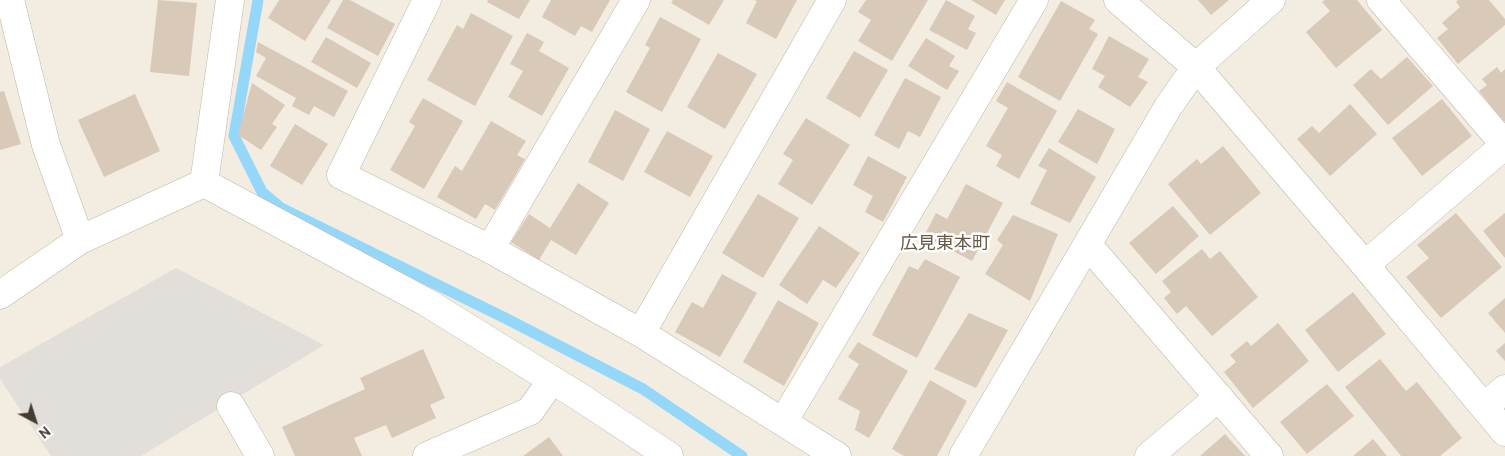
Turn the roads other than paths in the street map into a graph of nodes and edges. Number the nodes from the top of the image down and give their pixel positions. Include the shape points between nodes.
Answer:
1 (10, 0) edge
2 (230, 0) edge
3 (636, 0) edge
4 (832, 0) edge
5 (1034, 0) edge
6 (1118, 0) edge
7 (1271, 0) edge
8 (1381, 0) edge
9 (424, 1) edge
10 (1196, 67) junction
11 (1505, 145) edge
12 (204, 183) junction
13 (80, 240) junction
14 (1088, 245) junction
15 (490, 249) junction
16 (1365, 265) junction
17 (0, 295) edge
18 (641, 333) junction
19 (552, 380) junction
20 (1505, 389) edge
21 (1219, 397) junction
22 (232, 406) dead end
23 (1484, 407) junction
24 (784, 422) junction
25 (1505, 432) edge
26 (260, 456) edge
27 (426, 456) edge
28 (668, 456) edge
29 (837, 456) edge
30 (963, 456) edge
31 (1149, 456) edge
32 (1269, 456) edge

1 - 13 street via 46,145
2 - 12 street
3 - 15 street
4 - 18 street
5 - 24 street
6 - 10 street
7 - 10 street
8 - 11 street
9 - 15 street via 341,175
10 - 14 street via 1168,108
10 - 16 street
11 - 16 street
12 - 13 street
12 - 19 street via 426,302
13 - 17 street
14 - 21 street
14 - 30 street
15 - 18 street
16 - 23 street
18 - 24 street
19 - 27 street via 530,411
19 - 28 street
20 - 23 street
21 - 31 street
21 - 32 street
22 - 26 street
23 - 25 street
24 - 29 street

